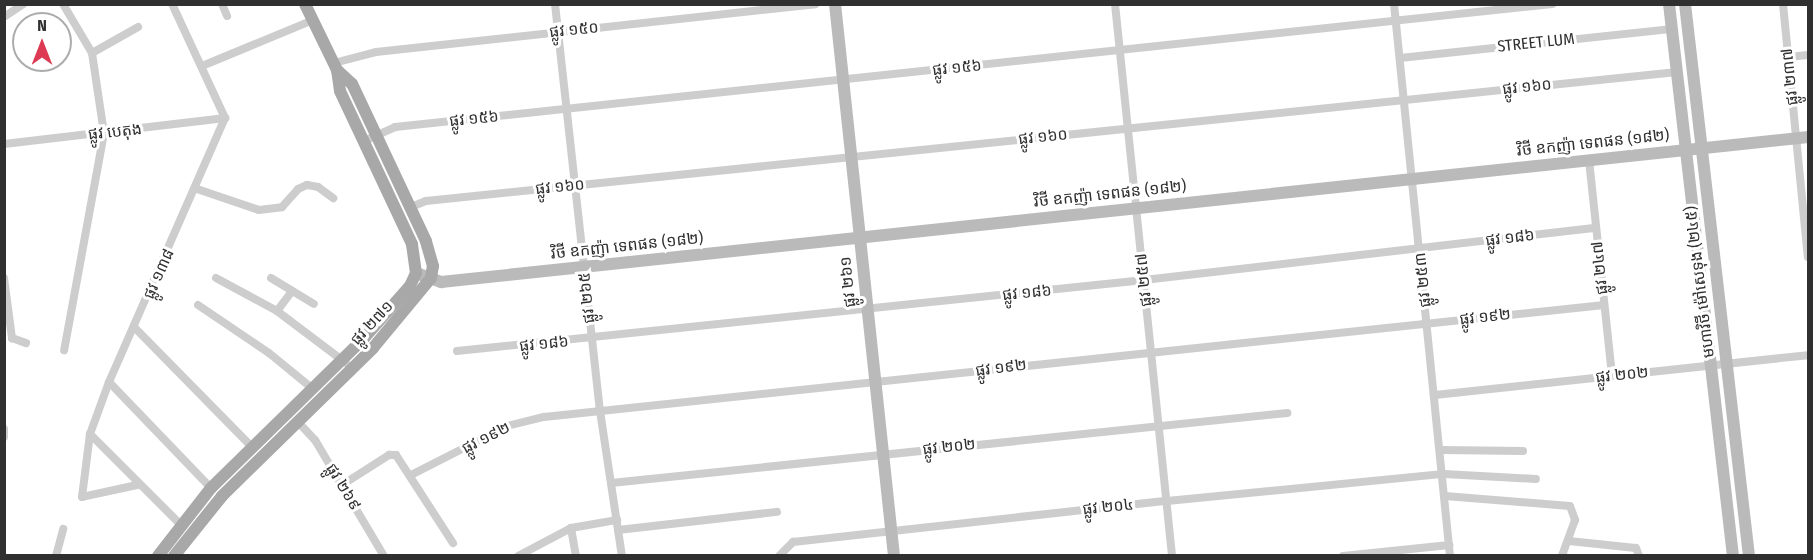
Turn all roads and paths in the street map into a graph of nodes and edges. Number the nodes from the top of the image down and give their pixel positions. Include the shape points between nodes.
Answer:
1 (23, 4) edge
2 (63, 4) edge
3 (172, 4) edge
4 (222, 4) edge
5 (305, 4) edge
6 (555, 4) edge
7 (815, 4) edge
8 (835, 4) edge
9 (1115, 4) edge
10 (1394, 4) edge
11 (1552, 4) edge
12 (1670, 4) edge
13 (1685, 4) edge
14 (1783, 4) edge
15 (226, 16) dead end
16 (4, 17) edge
17 (313, 20) junction
18 (1396, 21) junction
19 (138, 27) dead end
20 (1672, 29) junction
21 (558, 32) junction
22 (1120, 51) junction
23 (92, 53) junction
24 (1809, 55) edge
25 (1788, 57) junction
26 (1400, 58) junction
27 (202, 66) junction
28 (335, 67) junction
29 (1677, 72) junction
30 (843, 80) junction
31 (1404, 100) junction
32 (567, 109) junction
33 (225, 118) junction
34 (1128, 129) junction
35 (104, 133) junction
36 (377, 135) junction
37 (1802, 137) edge
38 (364, 141) junction
39 (4, 144) edge
40 (1701, 148) junction
41 (1686, 150) junction
42 (851, 157) junction
43 (1589, 160) junction
44 (1413, 179) junction
45 (575, 186) junction
46 (197, 189) junction
47 (333, 198) dead end
48 (411, 207) junction
49 (1136, 208) junction
50 (1806, 210) edge
51 (1596, 228) junction
52 (860, 237) junction
53 (1420, 249) junction
54 (1809, 257) edge
55 (584, 267) junction
56 (416, 273) junction
57 (4, 278) edge
58 (216, 278) dead end
59 (271, 278) dead end
60 (430, 278) junction
61 (1144, 280) junction
62 (291, 291) junction
63 (314, 304) dead end
64 (198, 305) dead end
65 (1604, 305) junction
66 (867, 310) junction
67 (277, 311) junction
68 (1428, 322) junction
69 (135, 328) junction
70 (592, 339) junction
71 (26, 343) dead end
72 (64, 350) dead end
73 (458, 351) dead end
74 (1151, 351) junction
75 (1809, 355) edge
76 (342, 359) junction
77 (1727, 363) junction
78 (1711, 365) junction
79 (352, 368) junction
80 (1612, 376) junction
81 (109, 382) junction
82 (875, 383) junction
83 (313, 389) junction
84 (1435, 395) junction
85 (600, 411) junction
86 (1287, 413) dead end
87 (298, 422) junction
88 (1159, 425) junction
89 (4, 429) edge
90 (90, 434) junction
91 (4, 437) edge
92 (252, 447) junction
93 (1441, 450) junction
94 (1523, 451) dead end
95 (883, 454) junction
96 (1444, 474) junction
97 (411, 476) junction
98 (1536, 479) dead end
99 (611, 483) junction
100 (137, 485) junction
101 (342, 485) junction
102 (211, 488) junction
103 (1445, 496) junction
104 (1167, 501) junction
105 (777, 512) dead end
106 (617, 520) junction
107 (180, 524) junction
108 (571, 528) junction
109 (63, 529) dead end
110 (618, 530) junction
111 (892, 532) junction
112 (1569, 541) junction
113 (453, 543) dead end
114 (1449, 544) junction
115 (56, 555) edge
116 (158, 555) edge
117 (174, 555) edge
118 (384, 555) edge
119 (518, 555) edge
120 (576, 555) edge
121 (622, 555) edge
122 (779, 555) edge
123 (894, 555) edge
124 (1172, 555) edge
125 (1343, 555) edge
126 (1450, 555) edge
127 (1562, 555) edge
128 (1639, 555) edge
129 (1733, 555) edge
130 (1749, 555) edge

1 - 16 street
2 - 23 street
3 - 27 street
4 - 15 street
5 - 17 main road
6 - 21 street, ផ្លូវ ២៦៥
7 - 21 street, ផ្លូវ ១៥០
8 - 30 street, ផ្លូវ ២៦១
9 - 22 street, ផ្លូវ ២៥៧
10 - 18 street, ផ្លូវ ២៥៣
11 - 18 street, ផ្លូវ ១៥៦
12 - 20 street, មហាវិថី ម៉ៅសេទុង (២៤៥)
13 - 40 street, មហាវិថី ម៉ៅសេទុង (២៤៥)
14 - 25 street, ផ្លូវ ២៣៧
17 - 27 street
17 - 28 main road
18 - 22 street, ផ្លូវ ១៥៦
18 - 26 street, ផ្លូវ ២៥៣
19 - 23 street
20 - 26 street, STREET LUM
20 - 29 street, មហាវិថី ម៉ៅសេទុង (២៤៥)
21 - 28 street, ផ្លូវ ១៥០ via 376,52
21 - 32 street, ផ្លូវ ២៦៥
22 - 30 street, ផ្លូវ ១៥៦
22 - 34 street, ផ្លូវ ២៥៧
23 - 35 street
24 - 25 street
25 - 37 street, ផ្លូវ ២៣៧
26 - 31 street, ផ្លូវ ២៥៣
27 - 33 street
28 - 36 main road via 352,84
28 - 38 main road via 340,91
29 - 31 street, ផ្លូវ ១៦០
29 - 41 street, មហាវិថី ម៉ៅសេទុង (២៤៥)
30 - 32 street, ផ្លូវ ១៥៦
30 - 42 street, ផ្លូវ ២៦១
31 - 34 street, ផ្លូវ ១៦០
31 - 44 street, ផ្លូវ ២៥៣
32 - 36 street, ផ្លូវ ១៥៦ via 395,128
32 - 45 street, ផ្លូវ ២៦៥
33 - 35 street, ផ្លូវ បេតុង
33 - 46 street, ផ្លូវ ១៣៨
34 - 42 street, ផ្លូវ ១៦០
34 - 49 street, ផ្លូវ ២៥៧
35 - 39 street, ផ្លូវ បេតុង
35 - 72 street
36 - 38 street, ផ្លូវ ១៥៦
36 - 48 main road
37 - 40 street, វិថី ឧកញ៉ា ទេពផន (១៨២)
37 - 50 street, ផ្លូវ ២៣៧
38 - 56 main road via 412,244
40 - 41 street, វិថី ឧកញ៉ា ទេពផន (១៨២)
40 - 77 street, មហាវិថី ម៉ៅសេទុង (២៤៥)
41 - 43 street, វិថី ឧកញ៉ា ទេពផន (១៨២)
41 - 78 street, មហាវិថី ម៉ៅសេទុង (២៤៥)
42 - 45 street, ផ្លូវ ១៦០
42 - 52 street, ផ្លូវ ២៦១
43 - 44 street, វិថី ឧកញ៉ា ទេពផន (១៨២)
43 - 51 street, ផ្លូវ ២៤៧
44 - 49 street, វិថី ឧកញ៉ា ទេពផន (១៨២)
44 - 53 street, ផ្លូវ ២៥៣
45 - 48 street, ផ្លូវ ១៦០ via 426,201
45 - 55 street, ផ្លូវ ២៦៥
46 - 47 street via 259,210 282,207 307,185 318,187
46 - 69 street, ផ្លូវ ១៣៨
48 - 60 main road via 431,257
49 - 52 street, វិថី ឧកញ៉ា ទេពផន (១៨២)
49 - 61 street, ផ្លូវ ២៥៧
50 - 54 street, ផ្លូវ ២៣៧
51 - 53 street, ផ្លូវ ១៨៦
51 - 65 street, ផ្លូវ ២៤៧
52 - 55 street, វិថី ឧកញ៉ា ទេពផន (១៨២)
52 - 66 street, ផ្លូវ ២៦១
53 - 61 street, ផ្លូវ ១៨៦
53 - 68 street, ផ្លូវ ២៥៣
55 - 60 street, វិថី ឧកញ៉ា ទេពផន (១៨២) via 441,282
55 - 70 street, ផ្លូវ ២៦៥
56 - 60 street, វិថី ឧកញ៉ា ទេពផន (១៨២)
56 - 76 main road, ផ្លូវ ២៧១ via 405,292
57 - 71 street via 12,338
58 - 67 street
59 - 62 street
60 - 79 main road, ផ្លូវ ២៧១ via 413,304
61 - 66 street, ផ្លូវ ១៨៦
61 - 74 street, ផ្លូវ ២៥៧
62 - 63 street
62 - 67 street
64 - 83 street via 270,353
65 - 68 street, ផ្លូវ ១៩២
65 - 80 street, ផ្លូវ ២៤៧
66 - 70 street, ផ្លូវ ១៨៦
66 - 82 street, ផ្លូវ ២៦១
67 - 76 street
68 - 74 street, ផ្លូវ ១៩២
68 - 84 street, ផ្លូវ ២៥៣
69 - 81 street, ផ្លូវ ១៣៨
69 - 92 street
70 - 73 street, ផ្លូវ ១៨៦
70 - 85 street, ផ្លូវ ២៦៥
74 - 82 street, ផ្លូវ ១៩២
74 - 88 street, ផ្លូវ ២៥៧
75 - 77 street, ផ្លូវ ២០២
76 - 79 street
76 - 83 main road, ផ្លូវ ២៧១
77 - 78 street, ផ្លូវ ២០២
77 - 130 street, មហាវិថី ម៉ៅសេទុង (២៤៥)
78 - 80 street, ផ្លូវ ២០២
78 - 129 street, មហាវិថី ម៉ៅសេទុង (២៤៥)
79 - 87 main road, ផ្លូវ ២៧១
80 - 84 street, ផ្លូវ ២០២
81 - 90 street, ផ្លូវ ១៣៨
81 - 102 street
82 - 85 street, ផ្លូវ ១៩២
82 - 95 street, ផ្លូវ ២៦១
83 - 92 main road, ផ្លូវ ២៧១
84 - 93 street, ផ្លូវ ២៥៣
85 - 97 street, ផ្លូវ ១៩២ via 515,422
85 - 99 street, ផ្លូវ ២៦៥
86 - 88 street, ផ្លូវ ២០២
87 - 101 street, ផ្លូវ ២៦៩ via 315,440
87 - 117 main road, ផ្លូវ ២៧១ via 222,496
88 - 95 street, ផ្លូវ ២០២
88 - 104 street, ផ្លូវ ២៥៧
89 - 91 street
90 - 100 street
90 - 100 street, ផ្លូវ ១៣៨ via 82,497
92 - 102 main road, ផ្លូវ ២៧១
93 - 94 street
93 - 96 street, ផ្លូវ ២៥៣
95 - 99 street, ផ្លូវ ២០២
95 - 111 street, ផ្លូវ ២៦១
96 - 98 street, ផ្លូវ ២០៤
96 - 103 street, ផ្លូវ ២៥៣
96 - 104 street, ផ្លូវ ២០៤
97 - 101 street via 393,453
97 - 113 street
99 - 106 street, ផ្លូវ ២៦៥
100 - 107 street
101 - 118 street, ផ្លូវ ២៦៩
102 - 107 main road, ផ្លូវ ២៧១
103 - 112 street via 1570,506 1575,520
103 - 114 street, ផ្លូវ ២៥៣
104 - 111 street, ផ្លូវ ២០៤
104 - 124 street, ផ្លូវ ២៥៧
105 - 110 street
106 - 108 street
106 - 110 street, ផ្លូវ ២៦៥
107 - 116 main road, ផ្លូវ ២៧១
108 - 119 street
108 - 120 street
109 - 115 street
110 - 121 street, ផ្លូវ ២៦៥
111 - 122 street, ផ្លូវ ២០៤ via 788,543
111 - 123 street, ផ្លូវ ២៦១
112 - 127 street
112 - 128 street via 1636,548
114 - 125 street
114 - 126 street, ផ្លូវ ២៥៣

